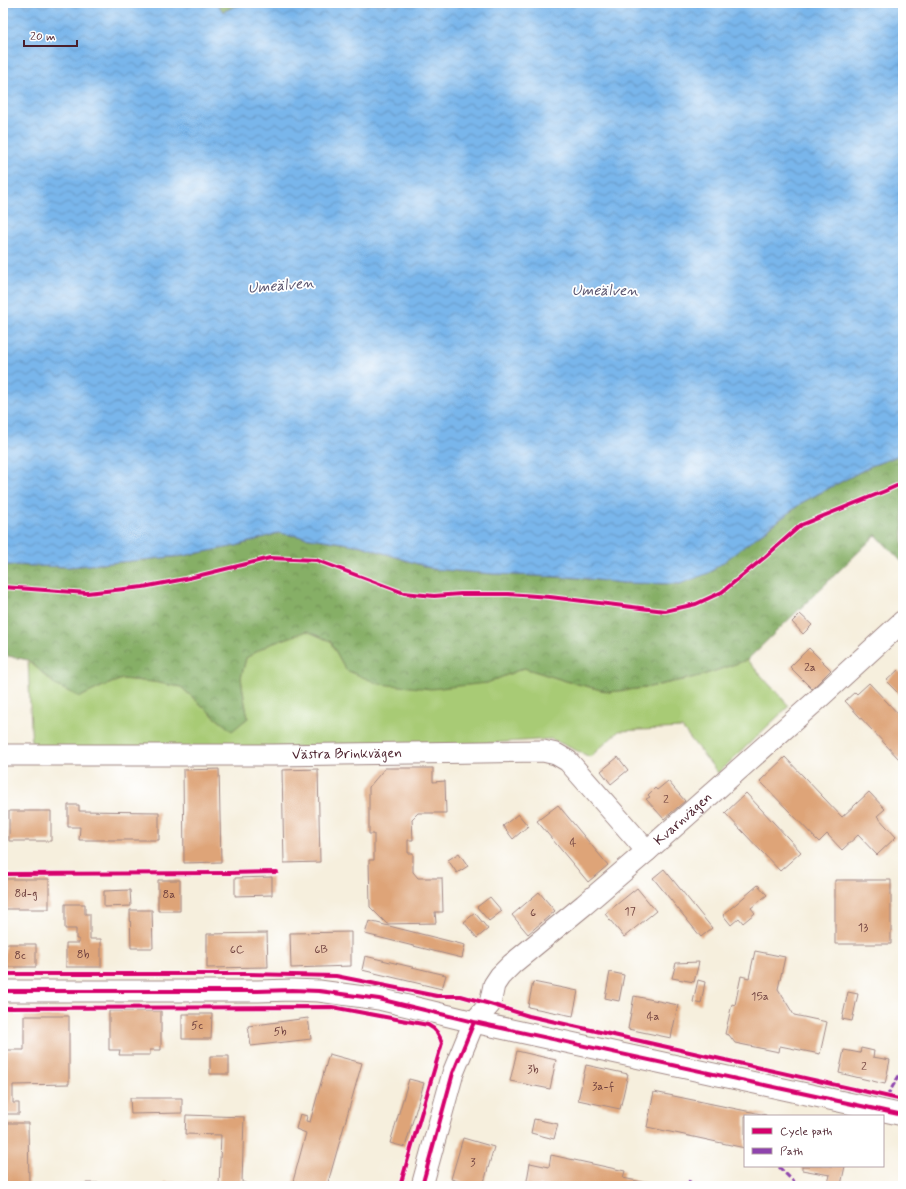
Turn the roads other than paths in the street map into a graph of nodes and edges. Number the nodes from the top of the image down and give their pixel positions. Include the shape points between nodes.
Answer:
1 (903, 621) edge
2 (3, 755) edge
3 (647, 851) junction
4 (3, 991) edge
5 (474, 1022) junction
6 (903, 1115) edge
7 (422, 1186) edge

1 - 3 street, Kvarnvägen
2 - 3 street, Västra Brinkvägen via 543,751 556,754 568,761
3 - 5 street, Kvarnvägen via 512,964 494,985 490,1004
4 - 5 street via 319,991 379,999
5 - 6 street
5 - 7 street, Kvarnvägen via 453,1073

